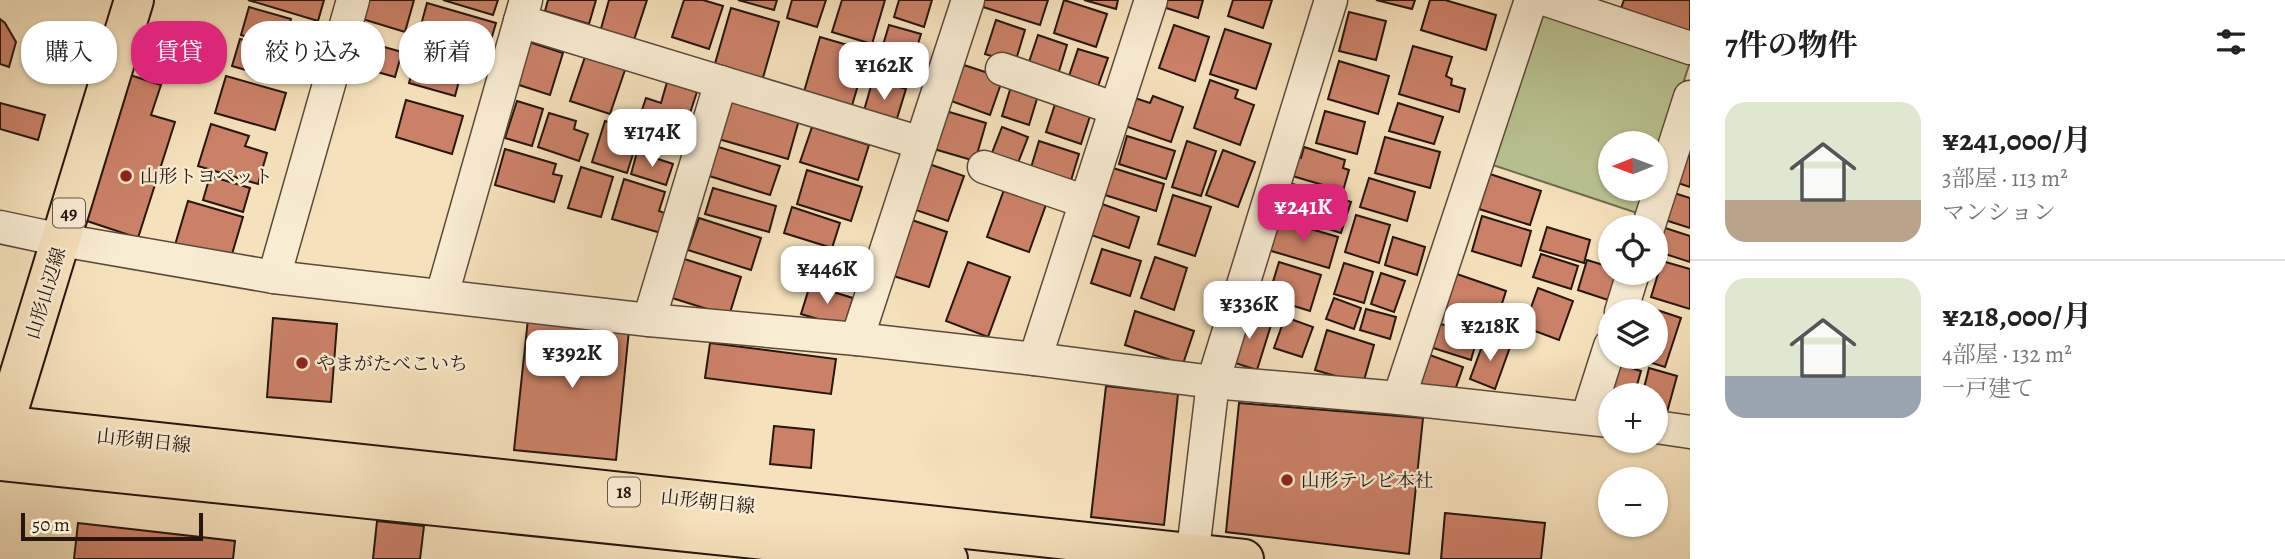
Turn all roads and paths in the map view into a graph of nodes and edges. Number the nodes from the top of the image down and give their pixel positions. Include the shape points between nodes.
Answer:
1 (111, 0) edge
2 (134, 0) edge
3 (353, 0) edge
4 (968, 0) edge
5 (1151, 0) edge
6 (1331, 0) edge
7 (1531, 0) edge
8 (1547, 0) edge
9 (523, 11) edge
10 (1690, 48) edge
11 (1002, 69) dead end
12 (721, 82) junction
13 (1690, 97) edge
14 (1116, 109) junction
15 (921, 143) junction
16 (985, 167) dead end
17 (1086, 202) junction
18 (1652, 215) edge
19 (0, 227) edge
20 (50, 237) junction
21 (274, 277) junction
22 (442, 295) junction
23 (649, 320) junction
24 (857, 339) junction
25 (0, 352) edge
26 (1035, 359) junction
27 (1213, 382) junction
28 (1399, 398) junction
29 (1598, 420) edge
30 (1668, 429) edge
31 (1690, 432) edge
32 (1, 437) edge
33 (1192, 556) edge
34 (948, 559) edge
35 (1244, 559) edge

1 - 20 main road, 山形山辺線 / 49
2 - 20 main road, 山形山辺線 / 49
3 - 21 street
4 - 15 street
5 - 14 street
6 - 27 street
7 - 28 street
8 - 10 street
9 - 12 street
9 - 22 street
11 - 14 street
12 - 15 street
12 - 23 street
13 - 18 street
14 - 17 street
15 - 24 street
16 - 17 street
17 - 26 street
19 - 20 street
20 - 21 street
20 - 25 main road, 山形山辺線 / 49
20 - 32 main road, 山形山辺線 / 49
21 - 22 street
22 - 23 street
23 - 24 street
24 - 26 street
26 - 27 street
27 - 28 street
27 - 33 street
28 - 29 street
30 - 31 street
32 - 33 main road, 山形朝日線 / 18
32 - 34 main road, 山形朝日線 / 18
33 - 35 main road, 山形朝日線 / 18

